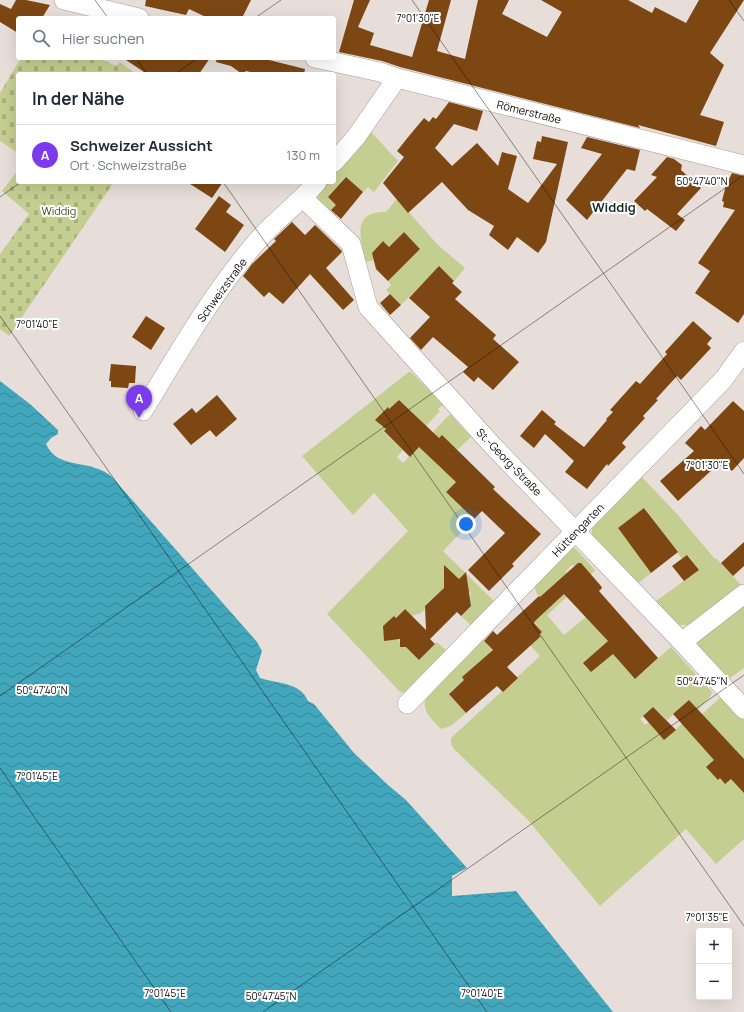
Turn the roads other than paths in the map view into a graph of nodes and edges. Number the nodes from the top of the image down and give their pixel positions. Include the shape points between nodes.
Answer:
1 (64, 0) edge
2 (130, 16) edge
3 (323, 60) edge
4 (397, 78) junction
5 (336, 160) edge
6 (744, 165) edge
7 (315, 184) edge
8 (303, 198) junction
9 (744, 351) edge
10 (143, 411) dead end
11 (577, 532) junction
12 (744, 594) edge
13 (682, 642) junction
14 (408, 704) dead end
15 (744, 709) edge

1 - 2 street
3 - 4 street, Römerstraße
4 - 5 street via 356,137
4 - 6 street, Römerstraße
7 - 8 street, Schweizstraße
8 - 10 street, Schweizstraße via 259,239 216,294
8 - 11 street, St.-Georg-Straße via 351,244 368,307 492,445
9 - 11 street, Hüttengarten via 723,380
11 - 13 street, St.-Georg-Straße
11 - 14 street, Hüttengarten
12 - 13 street
13 - 15 street, St.-Georg-Straße

